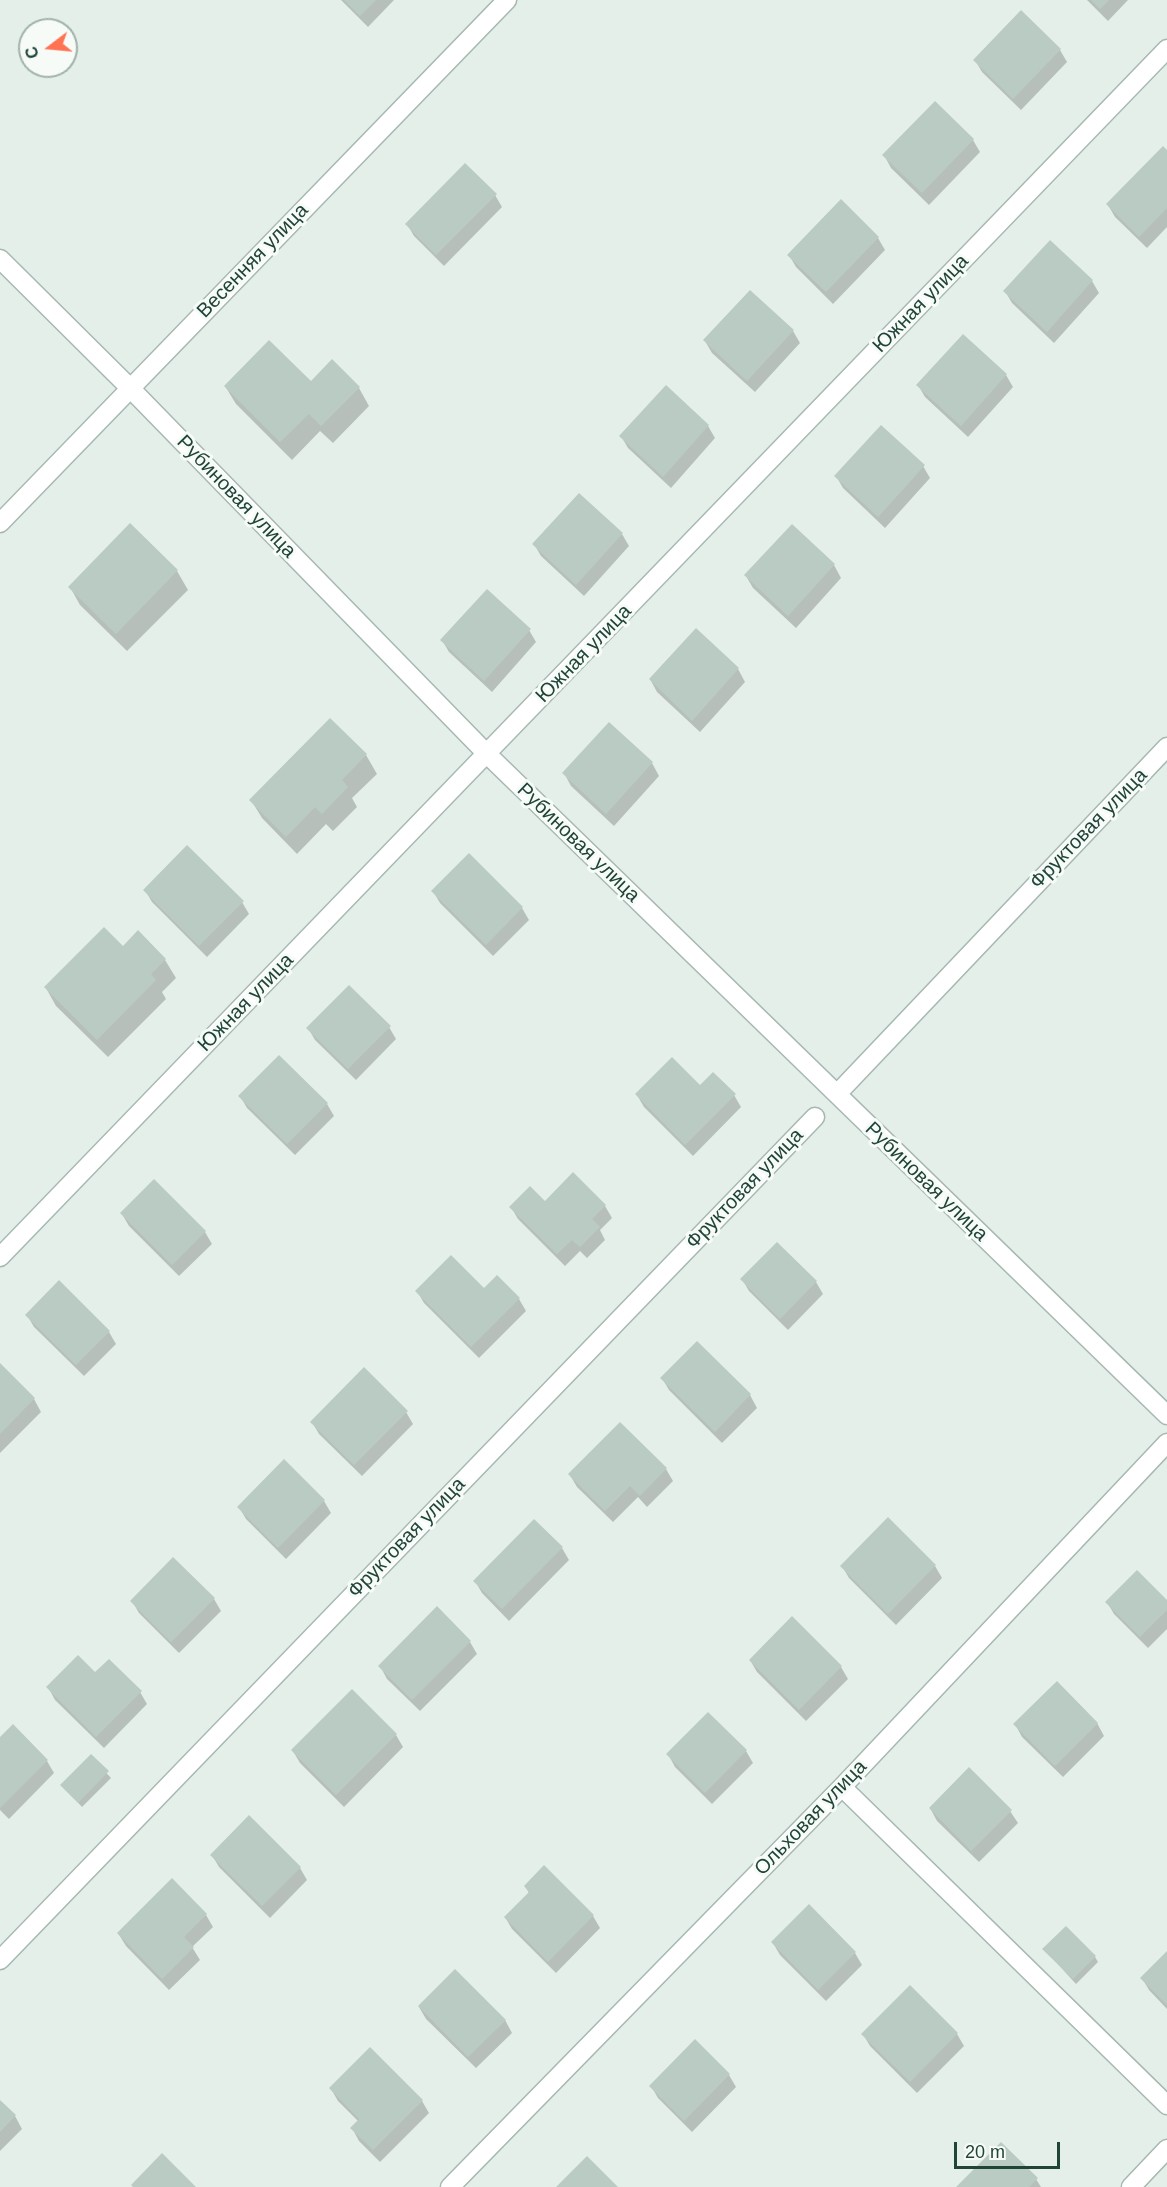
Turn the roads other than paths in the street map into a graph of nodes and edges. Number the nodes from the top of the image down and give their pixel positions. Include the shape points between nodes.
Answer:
1 (507, 0) edge
2 (1167, 49) edge
3 (0, 259) edge
4 (130, 388) junction
5 (0, 522) edge
6 (1167, 747) edge
7 (487, 754) junction
8 (837, 1095) junction
9 (815, 1117) dead end
10 (0, 1257) edge
11 (1167, 1415) edge
12 (1167, 1443) edge
13 (842, 1787) junction
14 (0, 1960) edge
15 (1167, 2105) edge
16 (1167, 2149) edge
17 (450, 2187) edge
18 (1131, 2187) edge

1 - 4 street, Весенняя улица
2 - 7 street, Южная улица
3 - 4 street, Рубиновая улица
4 - 5 street, Весенняя улица
4 - 7 street, Рубиновая улица
6 - 8 street, Фруктовая улица
7 - 8 street, Рубиновая улица
7 - 10 street, Южная улица
8 - 11 street, Рубиновая улица
9 - 14 street, Фруктовая улица
12 - 13 street, Ольховая улица
13 - 15 street
13 - 17 street, Ольховая улица
16 - 18 street

